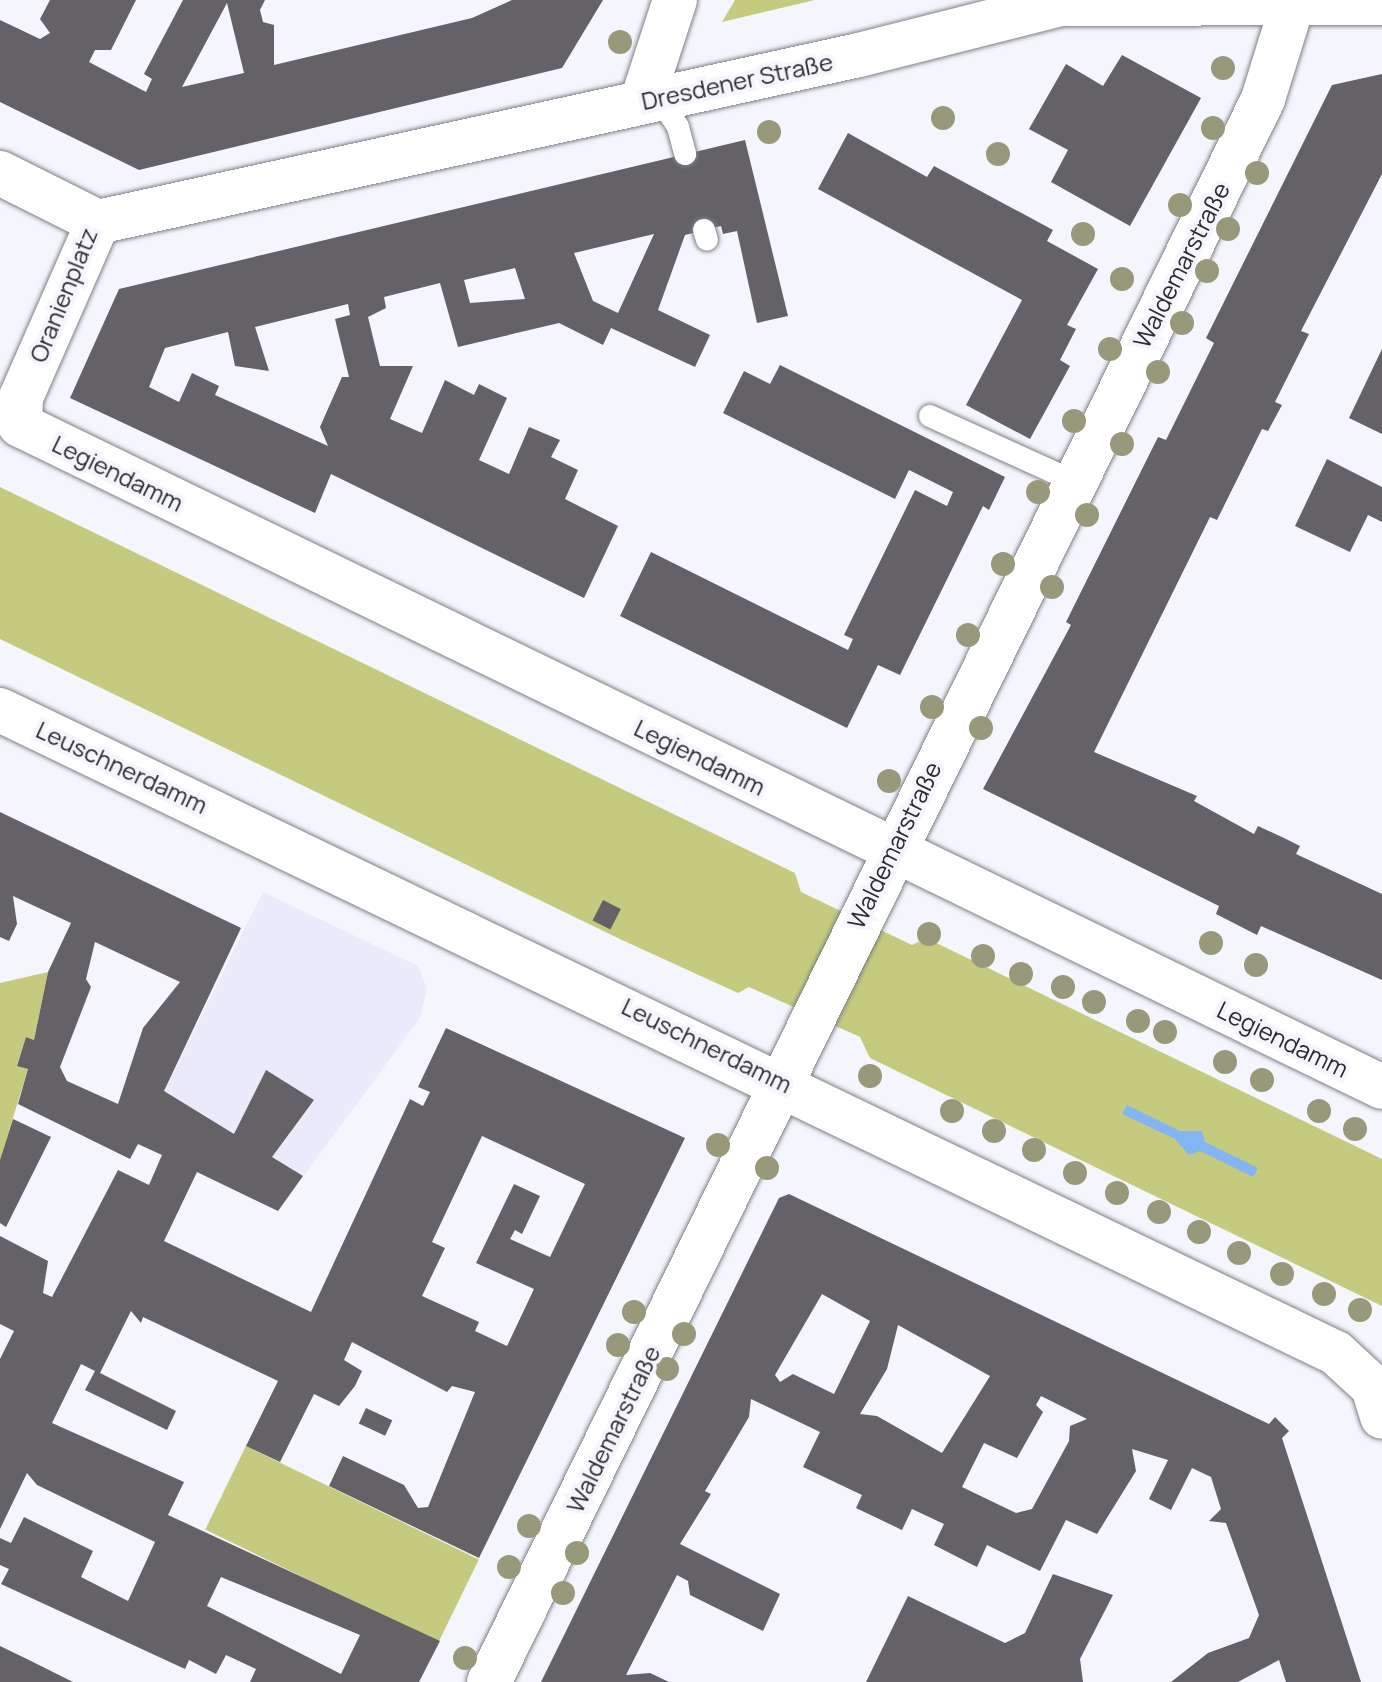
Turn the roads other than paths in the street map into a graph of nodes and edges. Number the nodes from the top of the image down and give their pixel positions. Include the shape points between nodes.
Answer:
1 (675, 0) edge
2 (1125, 1) edge
3 (1382, 3) edge
4 (1292, 6) junction
5 (642, 101) junction
6 (685, 154) dead end
7 (0, 173) edge
8 (98, 222) junction
9 (930, 416) dead end
10 (20, 425) joint
11 (1073, 481) junction
12 (0, 710) edge
13 (891, 850) junction
14 (784, 1081) junction
15 (1382, 1087) edge
16 (1382, 1417) edge
17 (489, 1682) edge

1 - 5 street
2 - 4 street, Dresdener Straße
2 - 5 street, Dresdener Straße via 1060,4
3 - 4 street, Dresdener Straße
4 - 11 street, Waldemarstraße via 1263,99
5 - 6 lane via 667,110
5 - 8 street, Dresdener Straße
7 - 8 street, Oranienplatz
8 - 10 street, Oranienplatz via 21,397
9 - 11 lane
10 - 13 street, Legiendamm
11 - 13 street, Waldemarstraße
12 - 14 street, Leuschnerdamm
13 - 14 street, Waldemarstraße
13 - 15 street, Legiendamm
14 - 16 street, Leuschnerdamm via 1336,1353 1373,1387
14 - 17 street, Waldemarstraße

